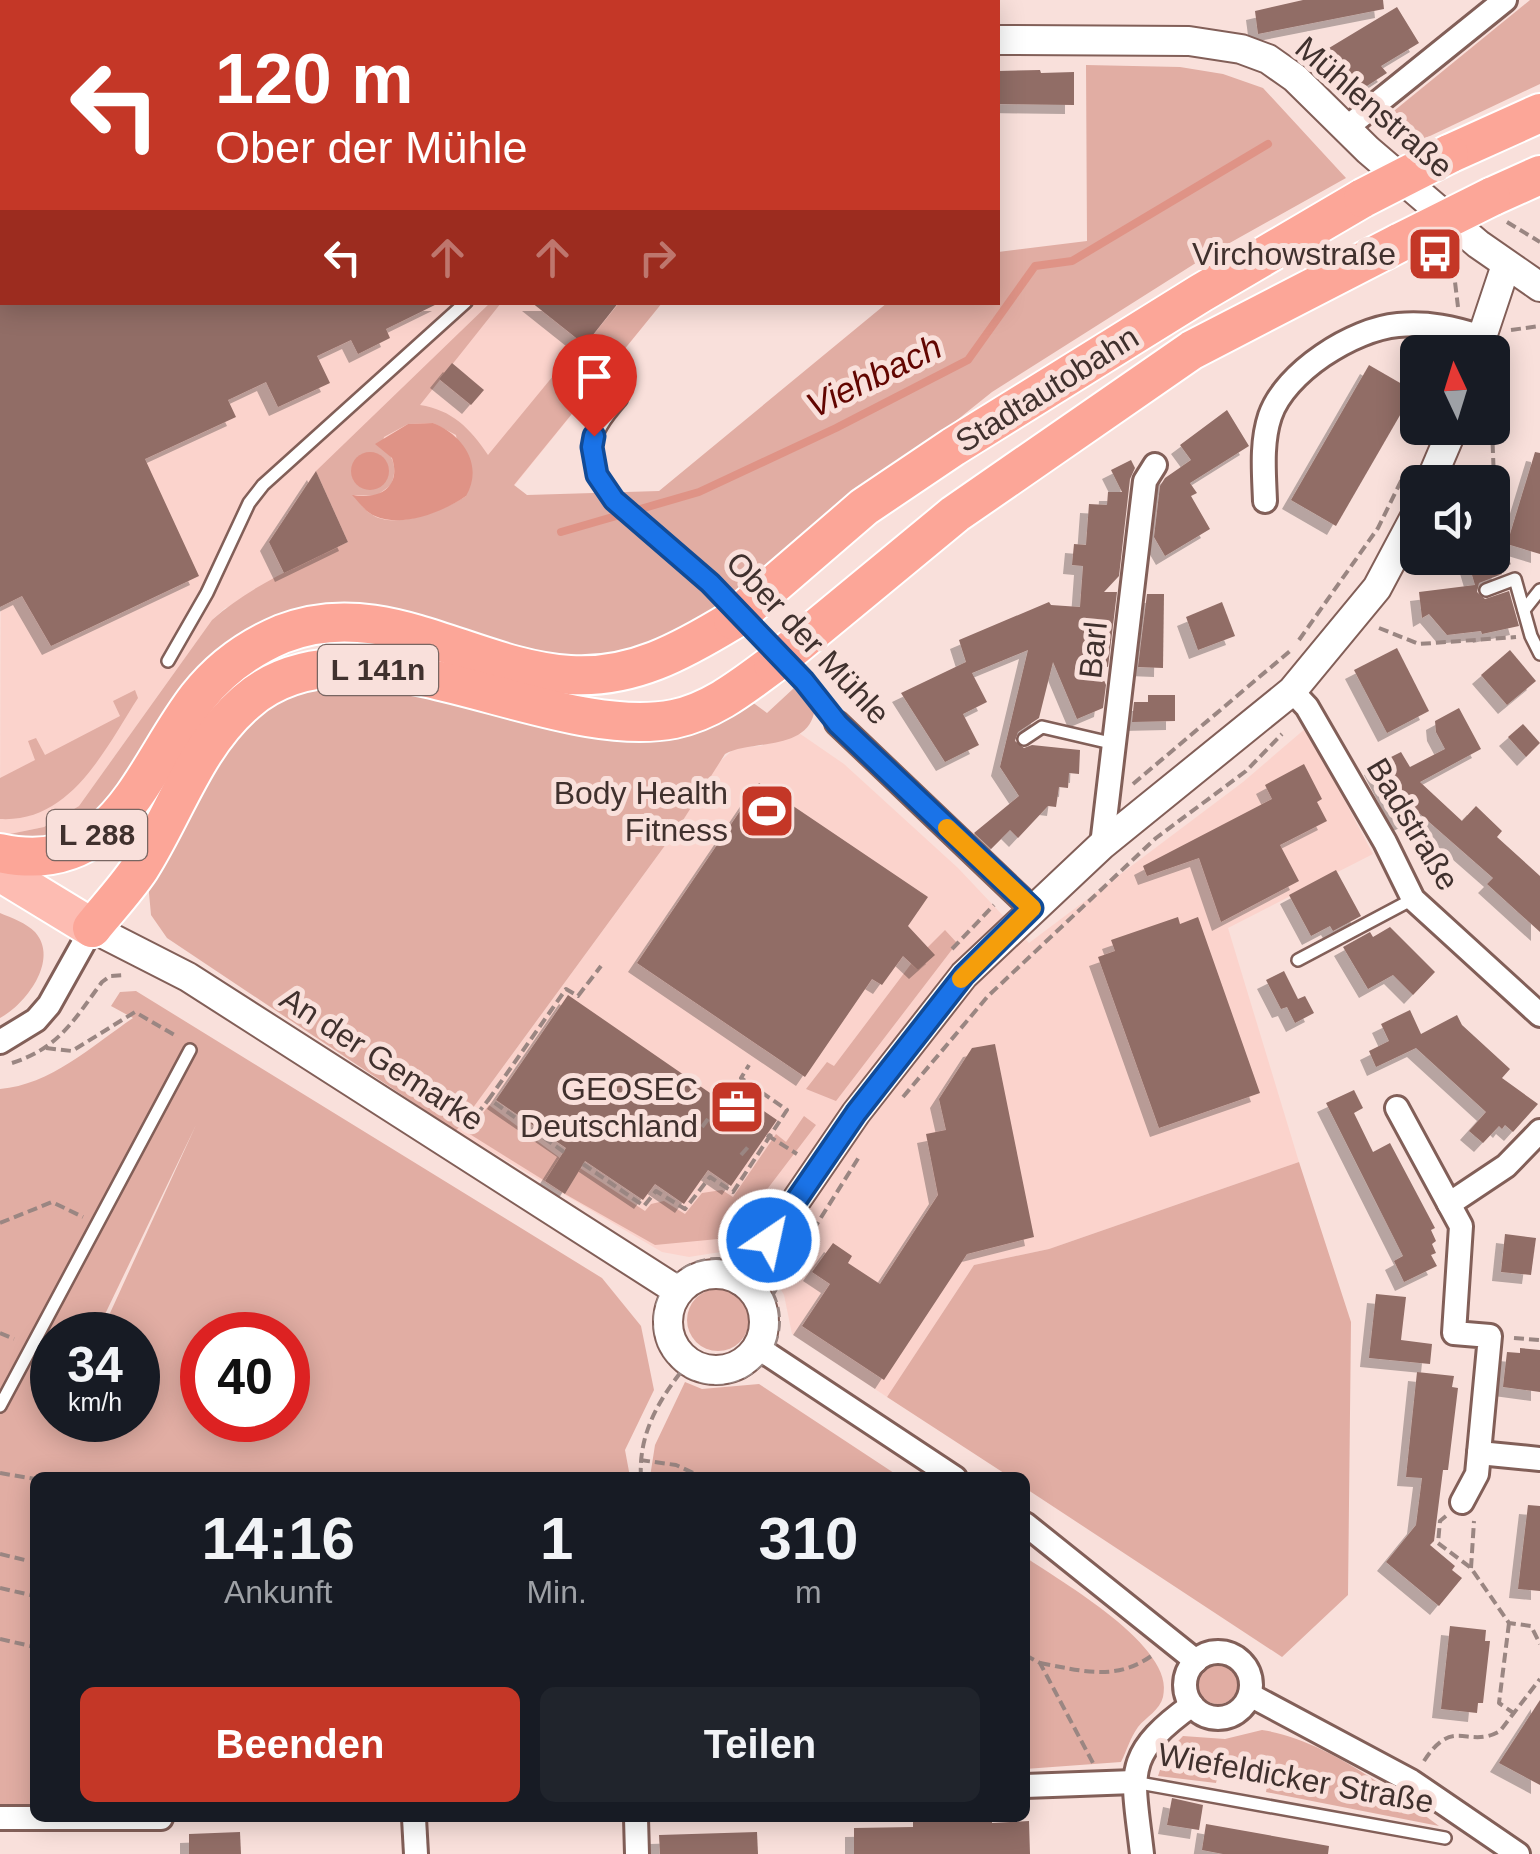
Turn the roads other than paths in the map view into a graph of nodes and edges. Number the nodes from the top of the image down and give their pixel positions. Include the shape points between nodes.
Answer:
1 (1505, 0) edge
2 (1000, 40) edge
3 (1540, 113) edge
4 (1345, 129) junction
5 (1540, 175) edge
6 (1506, 265) junction
7 (1540, 287) edge
8 (463, 305) edge
9 (1465, 335) edge
10 (1483, 335) edge
11 (621, 400) dead end
12 (1154, 465) dead end
13 (1265, 501) dead end
14 (1400, 545) edge
15 (1486, 590) dead end
16 (1540, 590) edge
17 (1524, 610) junction
18 (1540, 654) edge
19 (168, 661) dead end
20 (1292, 691) junction
21 (838, 724) joint
22 (1024, 739) dead end
23 (1115, 744) junction
24 (162, 757) junction
25 (1102, 845) junction
26 (0, 853) edge
27 (0, 872) edge
28 (0, 897) edge
29 (1412, 899) junction
30 (1022, 900) junction
31 (92, 928) junction
32 (1298, 960) dead end
33 (1540, 1016) edge
34 (0, 1042) edge
35 (190, 1050) road end
36 (1397, 1108) dead end
37 (1540, 1130) edge
38 (1449, 1204) junction
39 (746, 1274) junction
40 (672, 1288) junction
41 (763, 1351) junction
42 (0, 1406) edge
43 (1479, 1452) junction
44 (1540, 1459) edge
45 (945, 1472) edge
46 (1462, 1502) road end
47 (1030, 1528) edge
48 (1196, 1661) junction
49 (1250, 1695) junction
50 (1192, 1705) junction
51 (1134, 1782) junction
52 (1030, 1786) edge
53 (0, 1818) edge
54 (30, 1818) edge
55 (414, 1822) edge
56 (636, 1822) edge
57 (1445, 1838) dead end
58 (416, 1854) edge
59 (638, 1854) edge
60 (1142, 1854) edge
61 (1518, 1854) edge

1 - 4 street
2 - 4 street, Mühlenstraße via 1189,41 1241,48 1284,69
3 - 24 highway, Stadtautobahn / L 141n, bridge via 1363,198 953,446 864,507 741,613 686,648 641,667 573,675 500,661 386,625 305,627 229,665 199,696
4 - 6 street, Mühlenstraße
5 - 31 highway, Stadtautobahn / L 141n, bridge via 1497,208 1418,248 1192,350 954,514 720,702 655,722 600,718 368,668 328,667 290,676 247,700 228,720 139,869
6 - 7 street, Mühlenstraße
6 - 10 street
8 - 19 lane via 256,494
9 - 13 street via 1422,324 1382,328 1302,369 1271,413
11 - 21 lane, Ober der Mühle via 600,424 592,447 597,475 614,500 710,583
12 - 23 street, Barl via 1145,481
14 - 20 street via 1377,588
15 - 17 lane via 1515,579
16 - 17 lane
17 - 18 lane
20 - 25 street
20 - 29 street, Badstraße
21 - 30 street, Ober der Mühle
22 - 23 lane via 1042,727
23 - 25 street, Barl
24 - 26 highway, L 288 via 124,810 86,842 43,856
24 - 31 highway via 144,806 101,882
25 - 30 street
27 - 31 main road, L 288
28 - 31 main road, L 288
29 - 32 lane
29 - 33 street, Badstraße
30 - 39 street via 850,1121
31 - 34 street via 49,1005
31 - 40 street, An der Gemarke / L 288 via 188,977
35 - 42 lane
36 - 38 street
37 - 38 street via 1506,1166
38 - 43 street via 1460,1226 1454,1332 1490,1336
39 - 40 street via 708,1275
39 - 41 street via 762,1307
40 - 41 street via 669,1325 685,1367 730,1368
41 - 45 street
43 - 44 street
43 - 46 street via 1477,1474
47 - 48 street
48 - 49 street via 1220,1652 1240,1660 1251,1680
48 - 50 street, Wiefeldicker Straße via 1185,1685
49 - 50 street, Wiefeldicker Straße via 1230,1716 1207,1716
49 - 61 street, Wiefeldicker Straße via 1411,1781
50 - 51 street, Wiefeldicker Straße via 1148,1741
51 - 52 street, Wiefeldicker Straße
51 - 57 lane, Wiefeldicker Straße
51 - 60 street
53 - 54 street
55 - 58 street
56 - 59 street

